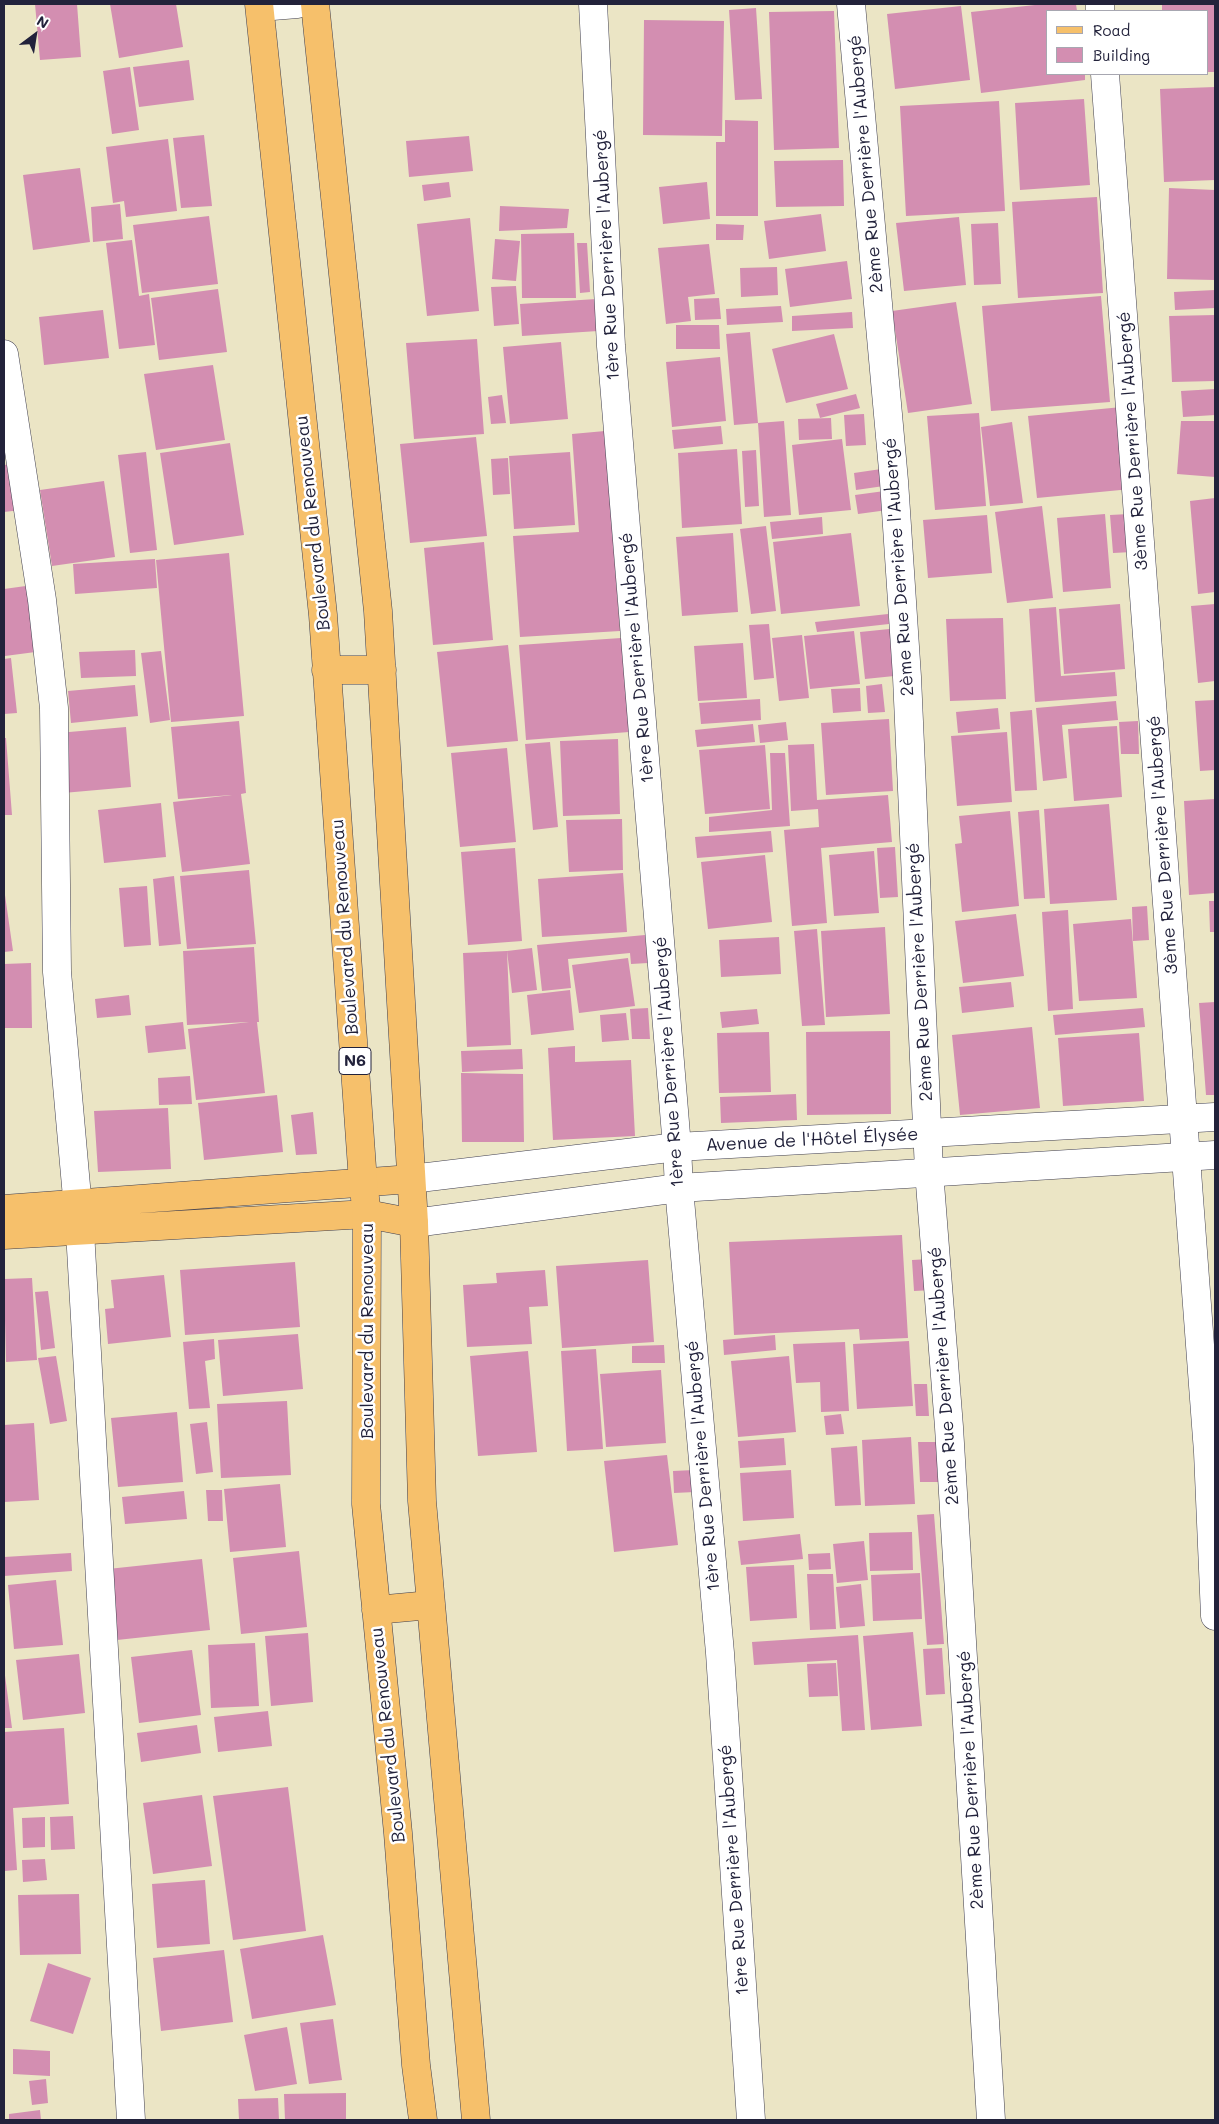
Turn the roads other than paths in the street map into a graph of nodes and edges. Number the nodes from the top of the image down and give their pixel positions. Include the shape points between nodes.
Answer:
1 (297, 4) edge
2 (315, 4) edge
3 (593, 4) edge
4 (851, 4) edge
5 (259, 6) edge
6 (1105, 75) edge
7 (4, 354) edge
8 (326, 670) junction
9 (382, 670) junction
10 (1215, 1117) edge
11 (1184, 1119) junction
12 (927, 1133) junction
13 (677, 1147) junction
14 (1215, 1155) edge
15 (1186, 1156) junction
16 (930, 1171) junction
17 (411, 1179) junction
18 (363, 1182) junction
19 (679, 1188) junction
20 (4, 1209) edge
21 (368, 1214) junction
22 (78, 1218) junction
23 (414, 1223) junction
24 (4, 1235) edge
25 (430, 1605) junction
26 (376, 1610) junction
27 (1215, 1616) edge
28 (131, 2120) edge
29 (423, 2120) edge
30 (476, 2120) edge
31 (751, 2120) edge
32 (991, 2120) edge

1 - 5 street
2 - 9 main road
3 - 13 street, 1ère Rue Derrière l'Aubergé via 612,346
4 - 12 street, 2ème Rue Derrière l'Aubergé via 894,482 907,677
5 - 8 main road, Boulevard du Renouveau / N6 via 323,615
6 - 11 street, 3ème Rue Derrière l'Aubergé
7 - 22 street via 42,600 54,708 57,972
8 - 9 main road
8 - 18 main road, Boulevard du Renouveau / N6
9 - 17 main road
10 - 11 street, Avenue de l'Hôtel Élysée
11 - 12 street, Avenue de l'Hôtel Élysée
11 - 15 street, 3ème Rue Derrière l'Aubergé
12 - 13 street, Avenue de l'Hôtel Élysée
12 - 16 street, 2ème Rue Derrière l'Aubergé
13 - 17 street, Avenue de l'Hôtel Élysée
13 - 19 street, 1ère Rue Derrière l'Aubergé
14 - 15 street
15 - 16 street
15 - 27 street, 3ème Rue Derrière l'Aubergé via 1208,1452
16 - 19 street
16 - 32 street, 2ème Rue Derrière l'Aubergé via 951,1456
17 - 18 main road
17 - 23 main road
18 - 21 main road, Boulevard du Renouveau / N6
18 - 22 main road
19 - 23 street
19 - 31 street, 1ère Rue Derrière l'Aubergé via 720,1653
20 - 22 main road
21 - 22 main road
21 - 23 main road
21 - 26 main road, Boulevard du Renouveau / N6 via 366,1504
22 - 24 main road
22 - 28 street
23 - 25 main road via 422,1501
25 - 26 main road
25 - 30 main road
26 - 29 main road, Boulevard du Renouveau / N6

